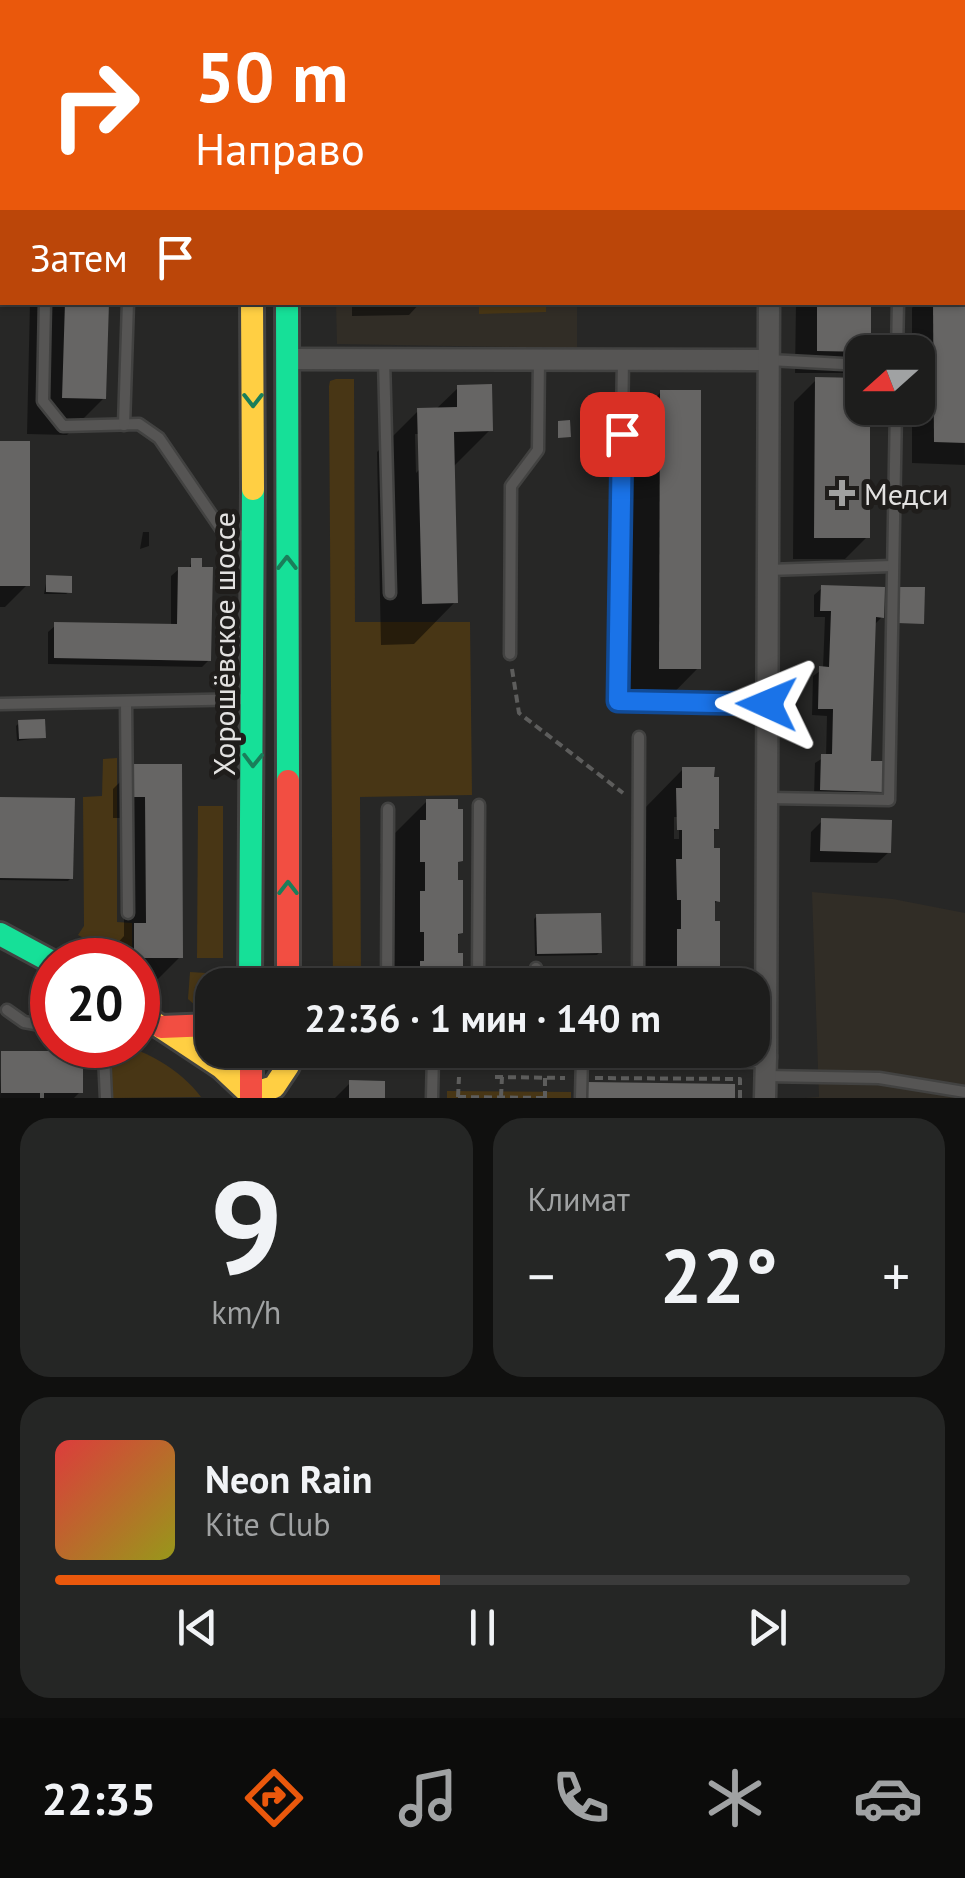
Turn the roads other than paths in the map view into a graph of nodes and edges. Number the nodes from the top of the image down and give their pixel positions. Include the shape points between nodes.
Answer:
1 (46, 305) edge
2 (128, 305) edge
3 (252, 305) edge
4 (287, 305) edge
5 (769, 305) edge
6 (898, 305) edge
7 (897, 335) edge
8 (539, 357) junction
9 (384, 358) junction
10 (624, 358) junction
11 (287, 359) junction
12 (769, 360) junction
13 (845, 364) edge
14 (124, 425) junction
15 (896, 425) edge
16 (253, 535) junction
17 (892, 566) junction
18 (767, 570) junction
19 (390, 594) dead end
20 (510, 654) road end
21 (254, 698) junction
22 (126, 702) junction
23 (0, 704) edge
24 (767, 704) junction
25 (639, 737) dead end
26 (767, 798) junction
27 (479, 805) dead end
28 (388, 808) dead end
29 (128, 914) dead end
30 (0, 934) edge
31 (30, 950) edge
32 (250, 968) edge
33 (288, 968) edge
34 (388, 968) edge
35 (478, 968) edge
36 (638, 968) edge
37 (7, 1010) dead end
38 (30, 1023) edge
39 (195, 1025) edge
40 (161, 1026) joint
41 (105, 1068) edge
42 (251, 1068) edge
43 (283, 1068) edge
44 (288, 1068) edge
45 (432, 1068) edge
46 (582, 1068) edge
47 (717, 1068) edge
48 (765, 1077) edge
49 (965, 1092) edge
50 (252, 1097) edge
51 (106, 1098) edge
52 (288, 1098) edge
53 (432, 1098) edge
54 (581, 1098) edge

1 - 14 lane via 44,401 63,426
2 - 14 lane
3 -> 16 main road, Хорошёвское шоссе
4 - 11 main road
5 - 12 street
6 - 7 lane
8 - 9 street
8 - 10 street
8 - 20 lane via 538,450 511,486
9 - 11 street
9 - 19 lane
10 - 12 street
10 - 24 lane via 618,701
33 -> 11 main road
12 - 13 lane
12 - 18 street
14 - 16 lane via 140,424 159,438 226,536
15 - 17 lane
16 - 21 main road, Хорошёвское шоссе
17 - 18 lane
17 - 26 lane via 889,800
18 - 24 street
21 - 22 lane
21 -> 32 main road, Хорошёвское шоссе
22 - 23 lane
22 - 29 lane
24 - 26 street
25 - 36 lane
26 - 48 street
27 - 35 lane
28 - 34 lane
30 - 31 main road
37 - 38 lane
39 - 40 main road
40 - 50 main road
41 - 51 lane
42 - 50 main road
43 - 50 main road via 274,1086
44 - 52 main road
45 - 53 lane
46 - 54 lane
47 - 48 street
48 - 49 lane via 879,1078

